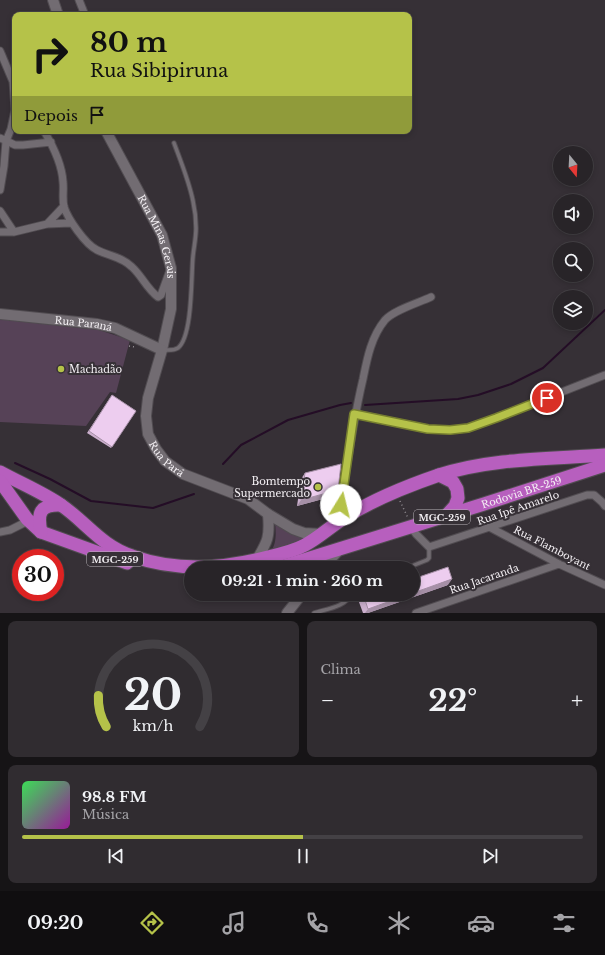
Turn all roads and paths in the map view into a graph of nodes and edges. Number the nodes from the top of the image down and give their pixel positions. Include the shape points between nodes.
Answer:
1 (53, 0) edge
2 (80, 0) edge
3 (57, 12) edge
4 (84, 12) edge
5 (0, 51) edge
6 (12, 79) edge
7 (12, 124) edge
8 (46, 134) edge
9 (108, 134) edge
10 (3, 139) edge
11 (51, 142) junction
12 (174, 143) dead end
13 (0, 190) edge
14 (64, 206) junction
15 (0, 210) edge
16 (71, 223) junction
17 (47, 224) junction
18 (0, 232) edge
19 (14, 232) junction
20 (170, 268) junction
21 (431, 297) dead end
22 (0, 314) edge
23 (162, 350) junction
24 (605, 375) edge
25 (354, 414) junction
26 (605, 454) edge
27 (605, 465) edge
28 (0, 472) edge
29 (439, 475) junction
30 (0, 481) edge
31 (396, 492) junction
32 (61, 505) junction
33 (605, 506) edge
34 (268, 514) junction
35 (446, 516) junction
36 (346, 517) junction
37 (28, 521) junction
38 (411, 527) junction
39 (491, 528) junction
40 (0, 532) edge
41 (41, 532) junction
42 (321, 534) junction
43 (342, 547) junction
44 (429, 547) junction
45 (256, 560) junction
46 (302, 561) edge
47 (329, 561) edge
48 (420, 563) edge
49 (559, 564) junction
50 (184, 574) edge
51 (605, 585) edge
52 (298, 601) edge
53 (346, 601) edge
54 (292, 612) edge
55 (314, 613) edge
56 (416, 613) edge

1 - 3 street
2 - 4 street
5 - 6 street
7 - 10 street
8 - 11 street
9 - 20 street, Rua Minas Gerais via 162,235
10 - 11 street via 15,145
10 - 13 street via 4,166
11 - 14 street via 60,165
12 - 23 lane via 189,183 196,240 192,291 183,342 172,351
14 - 16 street
14 - 17 street
15 - 19 street
16 - 17 street
16 - 20 street via 93,248 133,267 158,297 161,295
17 - 19 street
18 - 19 street
20 - 23 street, Rua Minas Gerais via 171,310
21 - 25 street via 395,312 378,330 369,351
22 - 23 street, Rua Paraná via 97,324 115,328
23 - 34 street, Rua Pará via 148,398 146,416 148,434 156,449 165,461 183,474 248,499
24 - 25 street via 468,428 428,429
25 - 36 street via 341,505
26 - 29 highway, MGC-259 via 507,462
27 - 35 highway, Rodovia BR-259 / MGC-259
28 - 32 highway
29 - 31 highway, MGC-259
29 - 35 highway via 452,482 457,489 458,498 455,506
30 - 37 highway
31 - 36 highway, MGC-259
31 - 38 path
32 - 41 highway via 42,509
32 - 45 highway, MGC-259 via 101,540 115,550 133,557 190,568 212,568
33 - 39 street, Rua Ipê Amarelo via 594,495 586,495
34 - 42 street, Rua Pará via 293,529 304,533
34 - 45 street via 269,532
35 - 38 highway, Rodovia BR-259 / MGC-259
36 - 42 highway, MGC-259
37 - 40 street
37 - 41 highway
38 - 43 highway, Rodovia BR-259 / MGC-259
38 - 44 street
39 - 44 street, Rua Ipê Amarelo
39 - 49 street, Rua Flamboyant
41 - 50 highway, MGC-259 via 118,560 161,572
42 - 45 highway, MGC-259 via 291,551
43 - 46 highway, Rodovia BR-259 / MGC-259
43 - 47 street
44 - 48 lane via 430,554 427,560
49 - 51 street, Rua Flamboyant
49 - 56 street, Rua Jacaranda
52 - 54 street
53 - 55 lane

